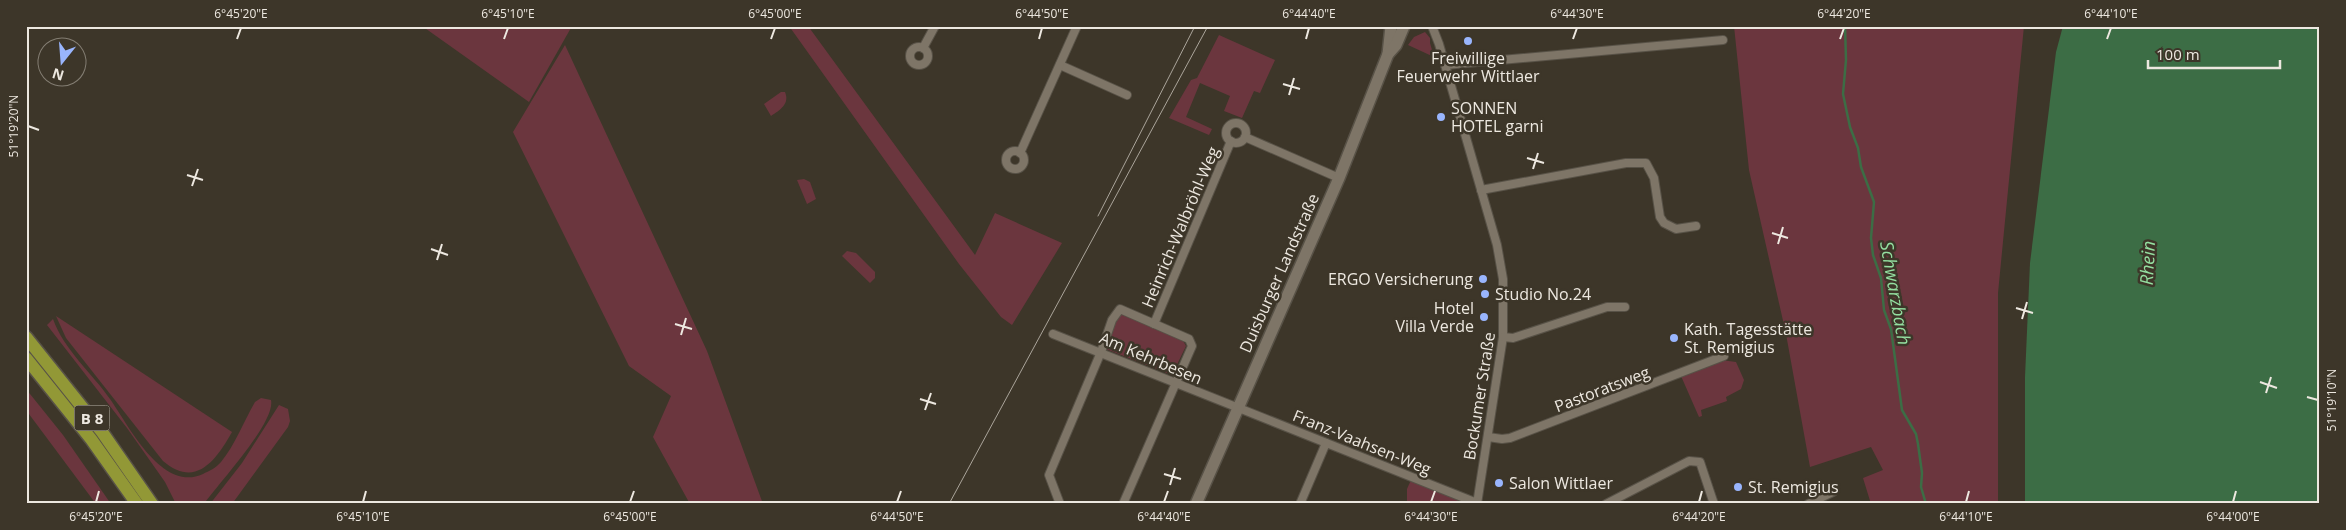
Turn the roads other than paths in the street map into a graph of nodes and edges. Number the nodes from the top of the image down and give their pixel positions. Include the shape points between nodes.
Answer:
1 (935, 26) edge
2 (1077, 26) edge
3 (1390, 26) edge
4 (1404, 26) edge
5 (1425, 26) edge
6 (1433, 29) edge
7 (1723, 40) dead end
8 (923, 48) dead end
9 (1388, 54) junction
10 (1060, 64) junction
11 (1445, 66) junction
12 (1127, 95) dead end
13 (1245, 137) junction
14 (1232, 142) junction
15 (1020, 152) dead end
16 (1339, 178) junction
17 (1481, 190) junction
18 (1696, 226) dead end
19 (1625, 307) dead end
20 (1154, 324) junction
21 (1053, 334) dead end
22 (26, 337) edge
23 (1503, 337) junction
24 (1101, 352) junction
25 (1724, 356) dead end
26 (26, 358) edge
27 (1176, 383) junction
28 (1237, 408) junction
29 (1488, 436) junction
30 (1326, 443) junction
31 (1833, 492) dead end
32 (1477, 503) edge
33 (137, 504) edge
34 (152, 504) edge
35 (1060, 504) edge
36 (1123, 504) edge
37 (1196, 504) edge
38 (1300, 504) edge
39 (1606, 504) edge
40 (1714, 504) edge
41 (1808, 504) edge

1 - 8 street
2 - 10 street
3 - 9 main road, Duisburger Landstraße
4 - 9 main road, Duisburger Landstraße
5 - 6 street, Bockumer Straße
6 - 11 street, Bockumer Straße
7 - 11 street
9 - 16 main road, Duisburger Landstraße
10 - 12 street
10 - 15 street
11 - 17 street, Bockumer Straße
13 - 14 street, Heinrich-Walbröhl-Weg via 1241,142
13 - 14 street, Heinrich-Walbröhl-Weg via 1244,127 1234,124 1227,133
13 - 16 street, Heinrich-Walbröhl-Weg
14 - 20 street, Heinrich-Walbröhl-Weg
16 - 28 main road, Duisburger Landstraße
17 - 18 street via 1626,163 1646,163 1654,178 1660,217 1664,223 1676,229
17 - 23 street, Bockumer Straße via 1503,279
19 - 23 street via 1606,307 1513,338
20 - 24 street, Heinrich-Walbröhl-Weg via 1120,309 1112,320
20 - 27 street, Heinrich-Walbröhl-Weg via 1192,343
21 - 24 street, Am Kehrbesen
22 - 34 highway, B 8 via 102,432
23 - 29 street, Bockumer Straße
24 - 27 street, Am Kehrbesen
24 - 35 street via 1049,475
25 - 29 street, Pastoratsweg via 1510,438
26 - 33 highway, B 8 via 91,438
27 - 28 street, Am Kehrbesen
27 - 36 street
28 - 30 street, Franz-Vaahsen-Weg
28 - 37 main road, Duisburger Landstraße
29 - 32 street, Bockumer Straße
30 - 32 street, Franz-Vaahsen-Weg
30 - 38 street
31 - 41 street
39 - 40 street via 1695,460 1704,469

